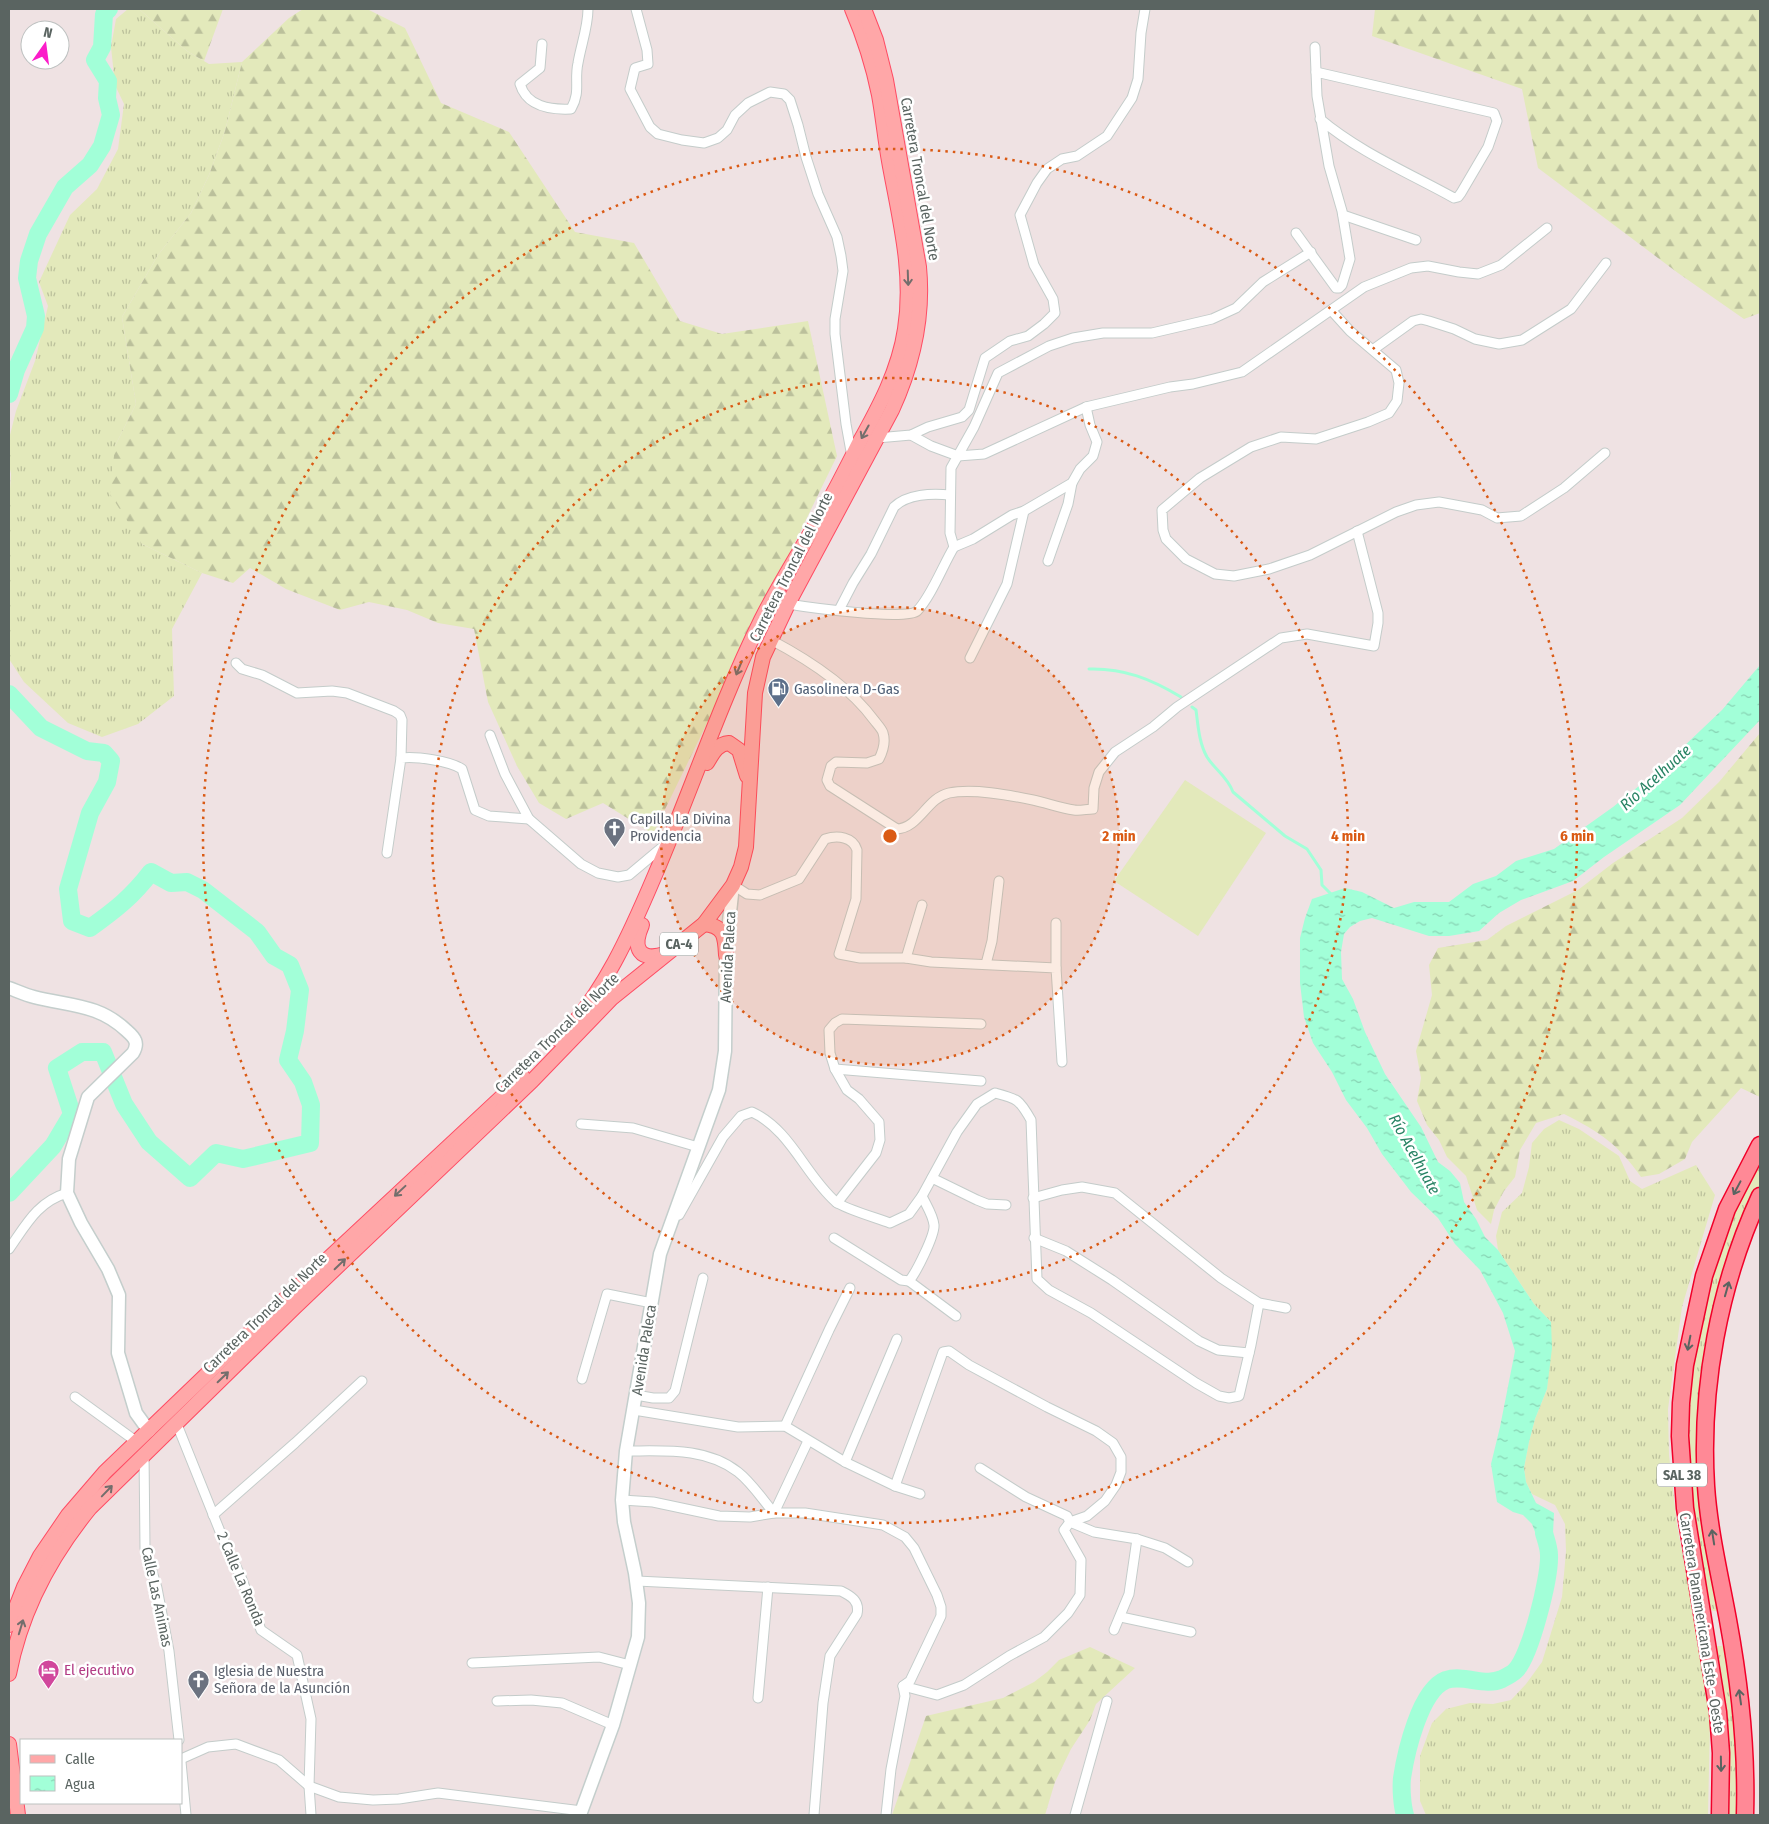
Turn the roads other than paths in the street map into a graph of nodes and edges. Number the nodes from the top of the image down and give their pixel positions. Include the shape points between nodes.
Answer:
1 (588, 9) edge
2 (636, 9) edge
3 (852, 9) edge
4 (864, 9) edge
5 (1144, 9) edge
6 (542, 44) dead end
7 (1315, 47) dead end
8 (1316, 72) junction
9 (1320, 119) junction
10 (1343, 215) junction
11 (1548, 228) dead end
12 (1296, 233) dead end
13 (1416, 240) dead end
14 (1311, 252) junction
15 (1606, 263) dead end
16 (1339, 288) junction
17 (1339, 304) junction
18 (1331, 310) junction
19 (1374, 349) junction
20 (1086, 407) junction
21 (911, 435) junction
22 (877, 438) junction
23 (1605, 453) dead end
24 (958, 456) junction
25 (852, 457) junction
26 (1072, 483) junction
27 (950, 495) junction
28 (1024, 511) junction
29 (1356, 531) junction
30 (954, 547) junction
31 (1048, 561) dead end
32 (788, 604) junction
33 (839, 610) junction
34 (772, 640) junction
35 (970, 658) dead end
36 (236, 664) dead end
37 (490, 735) dead end
38 (401, 758) junction
39 (750, 786) junction
40 (691, 788) junction
41 (682, 811) junction
42 (529, 819) junction
43 (670, 840) junction
44 (387, 853) dead end
45 (999, 881) dead end
46 (732, 885) junction
47 (922, 905) dead end
48 (1056, 923) dead end
49 (704, 924) junction
50 (668, 953) junction
51 (726, 956) junction
52 (906, 958) junction
53 (986, 964) junction
54 (1056, 968) junction
55 (9, 988) edge
56 (981, 1024) dead end
57 (1062, 1062) dead end
58 (836, 1069) junction
59 (981, 1081) dead end
60 (581, 1124) dead end
61 (1760, 1145) edge
62 (698, 1148) junction
63 (932, 1178) junction
64 (67, 1193) junction
65 (922, 1196) junction
66 (1760, 1196) edge
67 (1033, 1198) junction
68 (838, 1203) junction
69 (1006, 1205) dead end
70 (834, 1238) dead end
71 (1034, 1238) junction
72 (9, 1249) edge
73 (660, 1254) junction
74 (703, 1278) dead end
75 (909, 1281) junction
76 (850, 1288) dead end
77 (1259, 1302) junction
78 (652, 1303) junction
79 (1286, 1308) dead end
80 (956, 1316) dead end
81 (897, 1338) dead end
82 (1249, 1353) junction
83 (582, 1379) dead end
84 (362, 1382) dead end
85 (636, 1394) junction
86 (75, 1397) dead end
87 (634, 1410) junction
88 (176, 1422) junction
89 (786, 1426) junction
90 (149, 1431) junction
91 (808, 1441) junction
92 (140, 1448) junction
93 (626, 1451) junction
94 (845, 1462) junction
95 (980, 1468) dead end
96 (895, 1486) junction
97 (920, 1494) dead end
98 (622, 1500) junction
99 (774, 1513) junction
100 (213, 1515) junction
101 (1070, 1522) junction
102 (1137, 1539) junction
103 (1188, 1562) dead end
104 (637, 1581) junction
105 (768, 1587) junction
106 (1725, 1605) junction
107 (1701, 1609) junction
108 (1121, 1616) junction
109 (9, 1625) edge
110 (1114, 1630) dead end
111 (1191, 1632) dead end
112 (1732, 1643) junction
113 (1709, 1649) junction
114 (472, 1663) dead end
115 (630, 1665) junction
116 (9, 1674) edge
117 (903, 1686) junction
118 (758, 1698) dead end
119 (497, 1701) dead end
120 (1106, 1701) dead end
121 (613, 1725) junction
122 (179, 1739) edge
123 (9, 1744) edge
124 (182, 1760) edge
125 (182, 1777) edge
126 (309, 1786) junction
127 (581, 1813) edge
128 (18, 1815) edge
129 (186, 1815) edge
130 (312, 1815) edge
131 (814, 1815) edge
132 (886, 1815) edge
133 (1075, 1815) edge
134 (1720, 1815) edge
135 (1745, 1815) edge

1 - 6 street via 577,66 578,86 570,109 558,110 540,105 523,94 520,84 540,68
2 - 25 street via 648,64 635,68 630,89 650,127 658,134 704,143 718,138 727,130 735,115 748,103 770,92 784,94 790,100 818,194 837,237 841,256 843,271 835,334
3 -> 25 main road, Carretera Troncal del Norte / CA-4 via 867,45 879,95 905,246 909,300 902,346 892,376
4 - 22 main road, Carretera Troncal del Norte / CA-4 via 886,80 921,286 917,333 910,362 899,394
5 - 21 street via 1138,79 1132,98 1107,136 1077,156 1062,159 1047,169 1020,215 1034,265 1053,299 1055,313 1028,336 1010,341 985,358 969,410 962,417
7 - 8 street
8 - 9 street
8 - 9 street via 1494,113 1498,121 1484,155 1461,193 1454,198 1362,149
9 - 10 street
10 - 13 street
10 - 16 street via 1350,259
11 - 17 street via 1501,265 1478,274 1428,266 1411,268 1364,287
12 - 14 street
14 - 16 street
14 - 24 street via 1263,282 1236,308 1212,319 1152,333 1103,333 1074,338 1049,346 1006,368 998,373
15 - 19 street via 1571,308 1522,340 1499,344 1475,339 1421,319 1413,321
16 - 17 street
17 - 18 street
18 - 19 street via 1350,331
18 - 20 street via 1242,372
19 - 29 street via 1396,370 1398,401 1389,413 1316,439 1281,437 1251,447 1200,478 1162,510 1166,539 1186,559 1215,574 1234,576 1269,569 1310,555
20 - 24 street via 984,454
20 - 26 street via 1098,442 1093,456
21 - 22 street
21 - 24 street
22 - 32 main road, Carretera Troncal del Norte / CA-4
23 - 29 street via 1564,488 1521,516 1497,518 1482,510 1439,502 1402,509
24 - 27 street via 950,468
25 -> 40 main road, Carretera Troncal del Norte / CA-4 via 762,618
26 - 28 street
26 - 31 street
27 - 30 street via 950,533
27 - 33 street via 914,496 894,507
28 - 30 street
28 - 35 street via 1007,584
29 - 34 street via 1378,613 1374,646 1308,634 1282,638 1115,752 1099,772 1093,809 1075,811 1032,800 983,793 948,793 934,800 904,829 897,830 830,786 827,780 830,766 836,762 867,763 879,759 883,751 883,732 869,713 828,676
30 - 33 street via 934,585 917,611 910,615
32 - 33 street
32 - 34 main road, Carretera Troncal del Norte / CA-4
34 - 39 main road, Carretera Troncal del Norte / CA-4 via 763,657 755,693
36 - 38 street via 297,693 347,693 394,711 402,720
37 - 42 street via 505,774
38 - 42 street via 457,766 462,770 475,810 489,816
38 - 44 street
39 - 40 main road via 739,750 725,743 717,747
39 - 46 main road, Carretera Troncal del Norte / CA-4 via 744,857
40 - 41 main road, Carretera Troncal del Norte / CA-4
41 - 43 main road, Carretera Troncal del Norte / CA-4
41 - 50 main road via 668,861 637,937 638,949 647,957
42 - 43 street via 580,864 598,873 618,877 629,875
43 -> 90 main road, Carretera Troncal del Norte / CA-4 via 622,950 568,1030 533,1068
45 - 53 street
46 - 49 main road, Carretera Troncal del Norte / CA-4
46 - 51 main road, Avenida Paleca
46 - 52 street via 747,894 760,896 774,891 799,879 825,840 832,837 850,840 857,850 856,899 839,954 860,958
47 - 52 street
48 - 54 street
49 - 50 main road, Carretera Troncal del Norte / CA-4
49 - 51 main road via 721,930
88 -> 50 main road, Carretera Troncal del Norte / CA-4 via 532,1081 612,998
51 - 62 main road, Avenida Paleca via 725,1051 719,1090
52 - 53 street
53 - 54 street
54 - 57 street
55 - 64 main road via 32,997 105,1014 123,1026 136,1041 130,1057 88,1097 69,1159
56 - 58 street via 842,1019 829,1030 830,1053
58 - 59 street
58 - 68 street via 847,1090 879,1122 880,1140 876,1153
60 - 62 street via 633,1128
61 -> 107 highway, Carretera Panamericana Este - Oeste / SAL 38 via 1715,1240 1685,1365 1681,1403 1682,1482
62 - 73 main road, Avenida Paleca
63 - 65 street
63 - 67 street via 957,1132 977,1104 995,1093 1020,1102 1031,1120
63 - 69 street via 982,1202
64 - 72 street via 44,1204
64 - 90 main road via 119,1295 118,1353 136,1413
65 - 68 street via 909,1214 890,1223
65 - 75 street via 932,1216 934,1230 915,1275
106 -> 66 highway, Carretera Panamericana Este - Oeste / SAL 38 via 1706,1488 1707,1398 1713,1350 1725,1297
67 - 71 street
67 - 77 street via 1082,1187 1115,1193 1220,1278
68 - 73 street via 779,1131 752,1112 741,1116 723,1137
70 - 75 street via 900,1280
71 - 82 street via 1066,1251 1199,1341 1218,1350
71 - 82 street via 1037,1279 1049,1290 1219,1396 1239,1396
73 - 78 main road, Avenida Paleca
74 - 85 street via 675,1391 669,1398
75 - 80 street
76 - 89 street
77 - 79 street
77 - 82 street
78 - 83 street via 607,1294
78 - 85 main road, Avenida Paleca
81 - 94 street
84 - 100 street
85 - 87 main road, Avenida Paleca
86 - 92 street
87 - 89 street via 738,1427
87 - 93 main road, Avenida Paleca
88 - 92 main road, Carretera Troncal del Norte / CA-4
88 - 100 street, 2 Calle La Ronda
89 - 91 street
90 - 92 main road, Carretera Troncal del Norte / CA-4
91 - 94 street
91 - 99 street
92 - 109 main road, Carretera Troncal del Norte / CA-4 via 105,1472 68,1515 31,1571
116 -> 92 main road, Carretera Troncal del Norte / CA-4 via 22,1621 54,1559 76,1526
92 - 122 street, Calle Las Animas via 145,1548 157,1588 169,1651
93 - 98 main road, Avenida Paleca
93 - 99 street via 689,1452 720,1461 738,1472
94 - 96 street
95 - 101 street via 1026,1497 1066,1516
96 - 97 street
96 - 101 street via 943,1352 949,1351 1113,1443 1121,1458 1121,1472 1116,1485 1105,1501 1087,1516
98 - 99 street via 653,1502 718,1516 750,1517
98 - 104 main road, Avenida Paleca
99 - 117 street via 805,1513 883,1525 904,1537 914,1548 941,1607 941,1616 910,1681
100 - 126 street, 2 Calle La Ronda via 260,1630 297,1655 311,1719
101 - 102 street via 1094,1532
101 - 117 street via 1064,1530 1081,1560 1080,1595 1068,1613 1044,1637 964,1685 937,1695
102 - 103 street via 1165,1548
102 - 108 street via 1129,1594
104 - 105 street
104 - 115 main road, Avenida Paleca via 638,1637
105 - 118 street
105 - 131 street via 841,1591 857,1602 857,1614 830,1656
106 - 107 highway via 1720,1616 1715,1618
106 - 112 highway, Carretera Panamericana Este - Oeste / SAL 38
107 - 113 highway, Carretera Panamericana Este - Oeste / SAL 38
108 - 110 street
108 - 111 street
112 - 113 highway via 1717,1640
135 -> 112 highway, Carretera Panamericana Este - Oeste / SAL 38 via 1745,1753
113 -> 134 highway, Carretera Panamericana Este - Oeste / SAL 38 via 1721,1753
114 - 115 street via 599,1657
115 - 121 main road, Avenida Paleca
117 - 132 street via 906,1696 891,1769
119 - 121 street via 562,1703
120 - 133 street
121 - 127 main road, Avenida Paleca
123 - 128 main road
124 - 126 street via 208,1747 236,1744 279,1760
125 - 129 street
126 - 127 street via 339,1797 399,1799 438,1793
126 - 130 street, 2 Calle La Ronda

